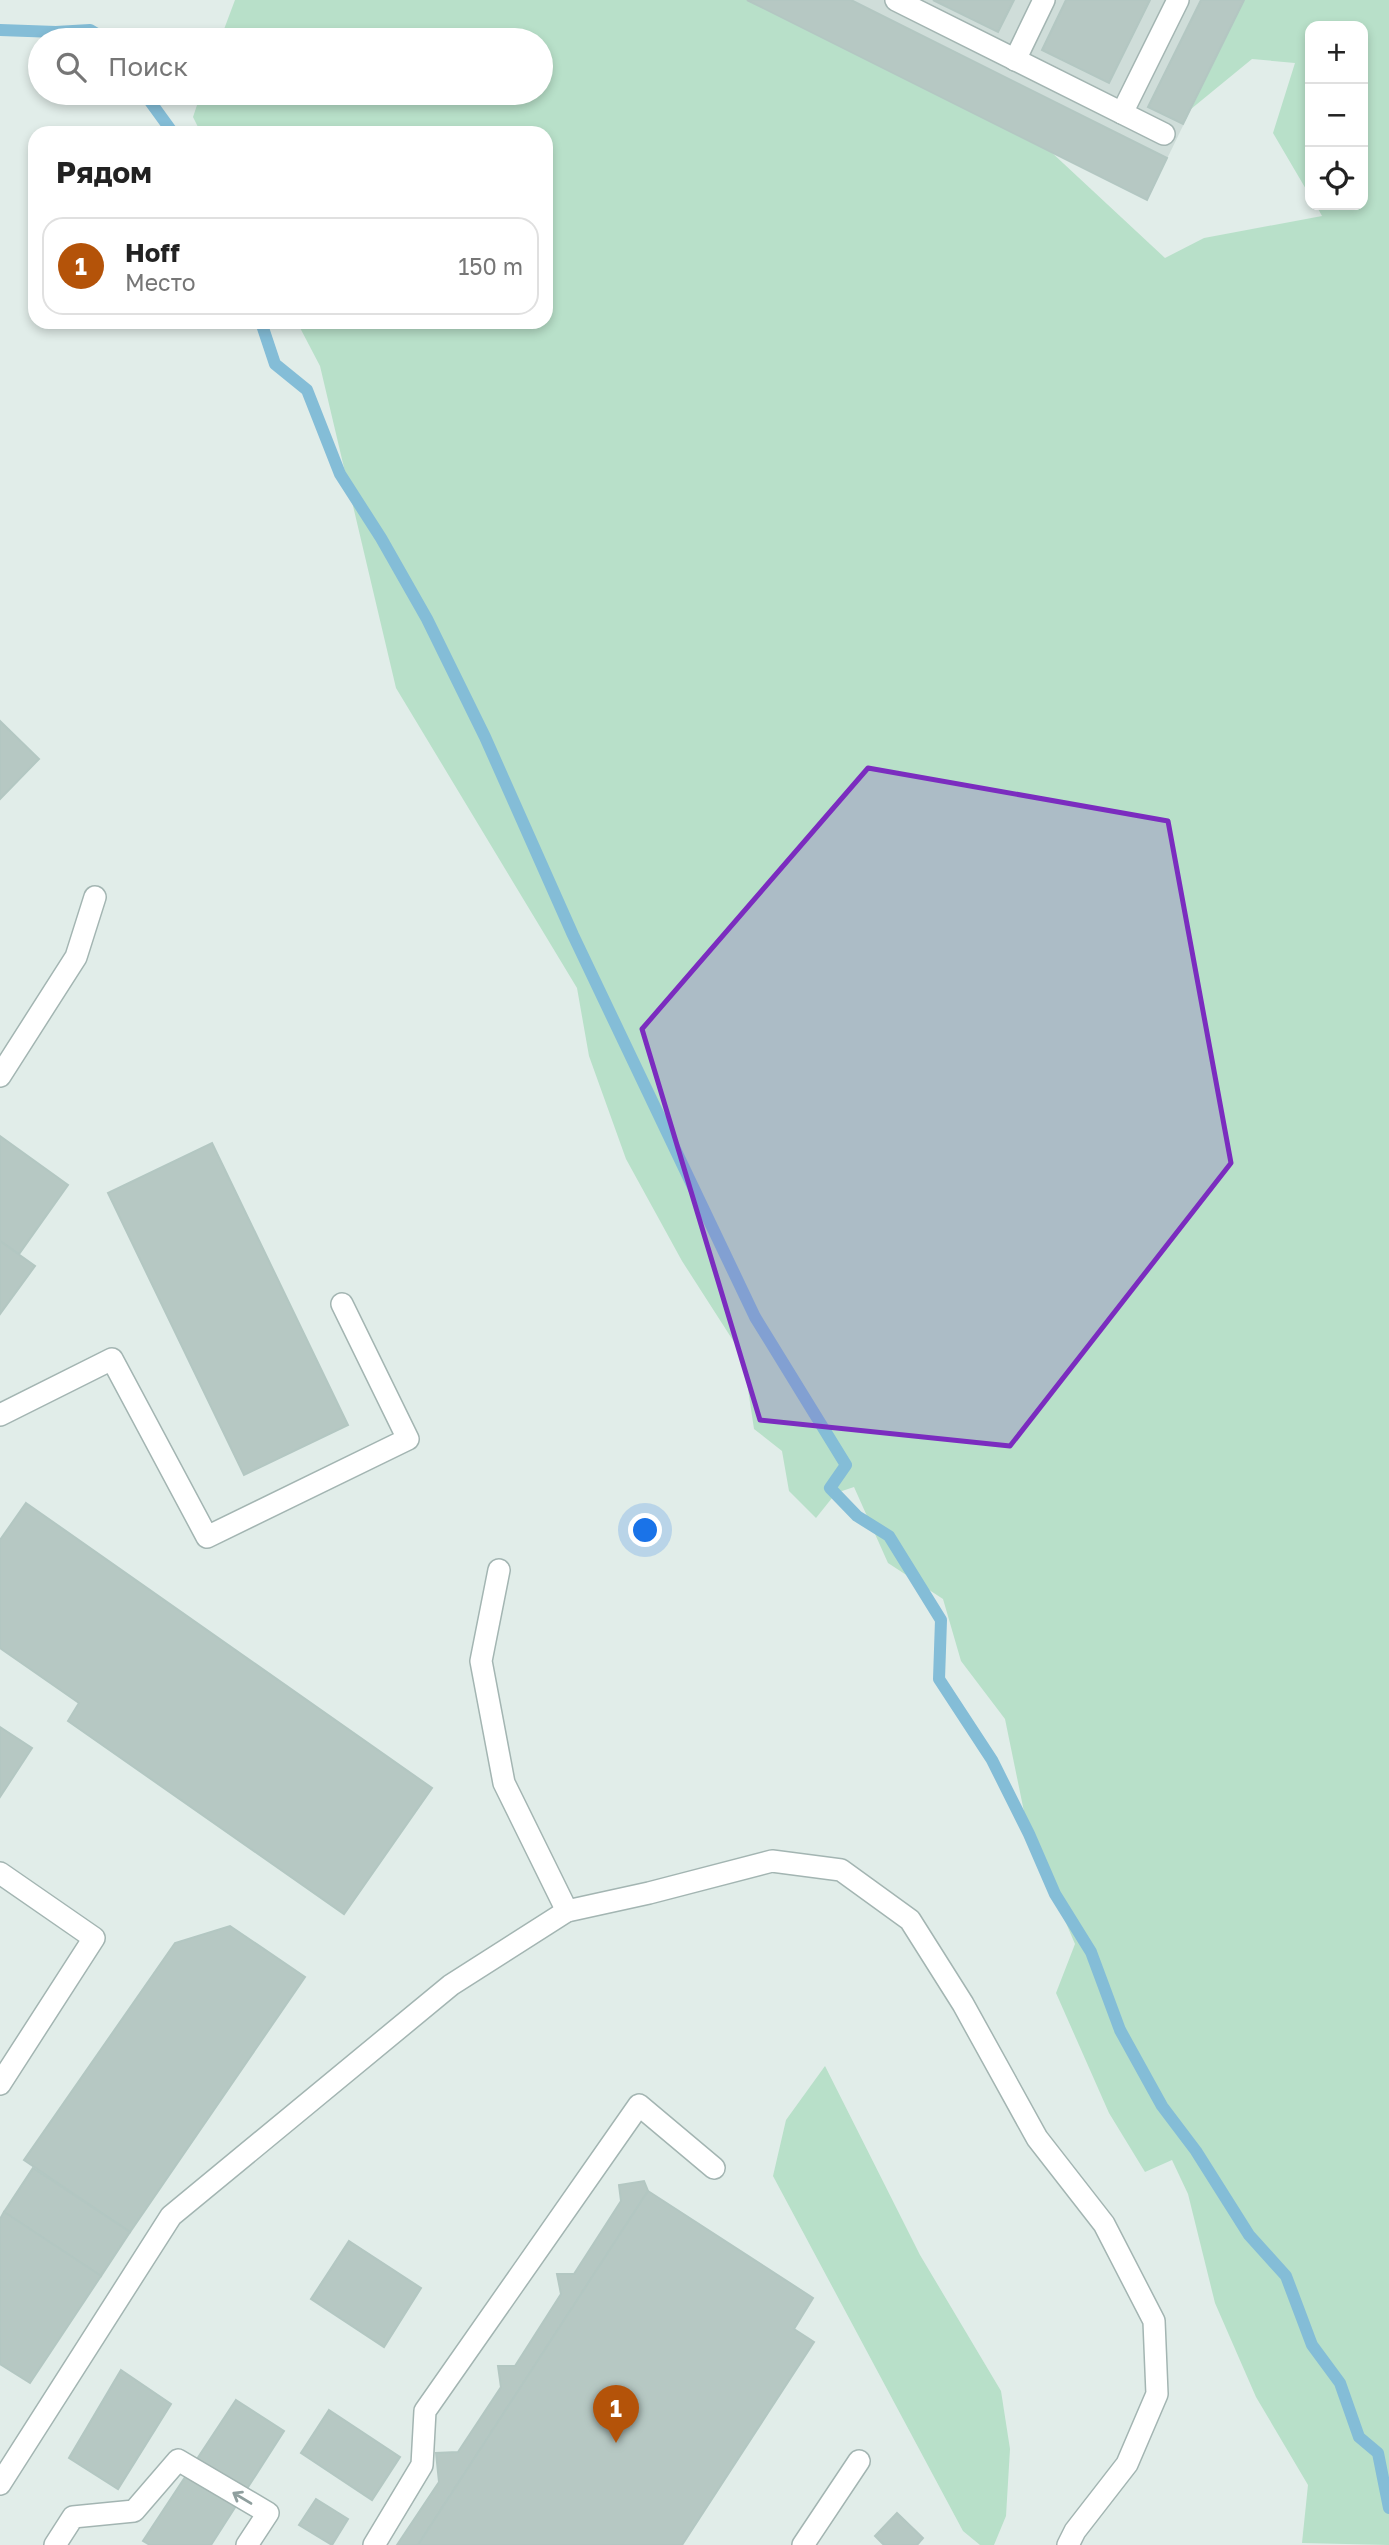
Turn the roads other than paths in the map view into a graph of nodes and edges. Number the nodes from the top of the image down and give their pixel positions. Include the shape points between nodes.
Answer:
1 (1044, 0) edge
2 (1178, 0) edge
3 (902, 1) edge
4 (1015, 60) junction
5 (1122, 113) junction
6 (1164, 134) dead end
7 (95, 897) dead end
8 (0, 1076) edge
9 (342, 1304) dead end
10 (0, 1415) edge
11 (499, 1570) dead end
12 (0, 1873) edge
13 (567, 1911) junction
14 (0, 2084) edge
15 (713, 2168) dead end
16 (859, 2461) dead end
17 (0, 2484) edge
18 (55, 2545) edge
19 (247, 2545) edge
20 (374, 2545) edge
21 (803, 2545) edge
22 (1068, 2545) edge

1 - 4 lane
2 - 5 lane
3 - 4 lane
4 - 5 lane
5 - 6 lane
7 - 8 lane via 76,957
9 - 10 lane via 408,1439 207,1537 112,1359
11 - 13 lane via 481,1661 504,1783
12 - 14 lane via 94,1938
13 - 17 lane via 451,1985 171,2216
13 - 22 lane via 772,1861 841,1870 911,1920 1037,2138 1104,2224 1154,2321 1157,2394 1127,2465
15 - 20 lane via 639,2105 425,2411 422,2465
16 - 21 lane
19 -> 18 lane via 268,2513 178,2460 134,2511 73,2516

